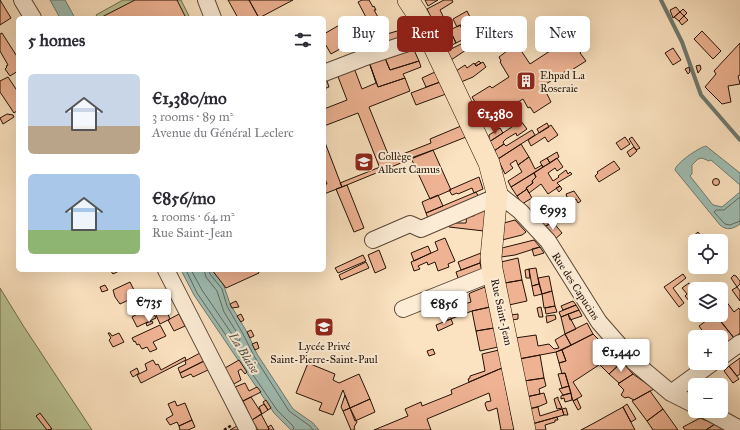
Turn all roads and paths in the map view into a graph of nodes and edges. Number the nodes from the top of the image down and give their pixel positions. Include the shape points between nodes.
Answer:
1 (22, 0) edge
2 (206, 0) edge
3 (408, 0) edge
4 (32, 16) edge
5 (212, 16) edge
6 (418, 16) edge
7 (397, 47) edge
8 (437, 52) edge
9 (326, 72) edge
10 (497, 193) junction
11 (373, 240) dead end
12 (167, 272) edge
13 (493, 273) junction
14 (403, 309) dead end
15 (740, 343) edge
16 (728, 352) edge
17 (702, 370) edge
18 (671, 393) junction
19 (688, 402) edge
20 (720, 418) edge
21 (740, 429) edge
22 (248, 430) edge
23 (525, 430) edge

1 - 4 street
2 - 5 street
3 - 6 main road
7 - 9 street
8 - 10 main road via 489,163
10 - 11 street via 491,199 421,229 410,224
10 - 13 main road, Rue Saint-Jean via 491,257
10 - 18 street, Rue des Capucins via 520,211 548,241 609,334 634,362
12 - 22 street
13 - 14 street
13 - 23 main road, Rue Saint-Jean
15 - 16 street
17 - 18 street
18 - 19 street, Rue des Capucins
20 - 21 street

